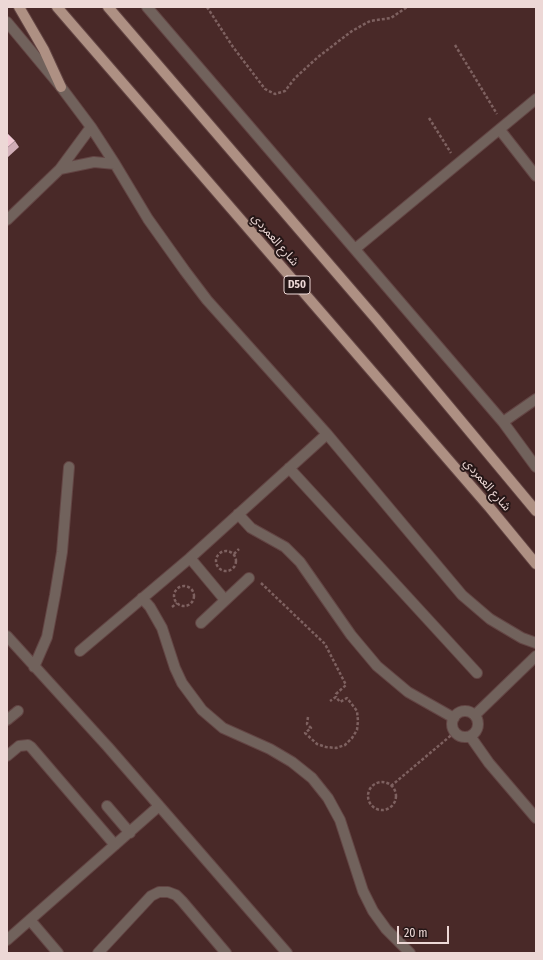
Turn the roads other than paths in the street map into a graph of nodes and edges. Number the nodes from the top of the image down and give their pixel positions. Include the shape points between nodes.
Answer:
1 (19, 7) edge
2 (57, 7) edge
3 (108, 7) edge
4 (147, 7) edge
5 (7, 22) edge
6 (62, 87) junction
7 (536, 99) edge
8 (91, 127) junction
9 (502, 128) junction
10 (115, 164) junction
11 (60, 169) junction
12 (536, 176) edge
13 (7, 220) edge
14 (355, 249) junction
15 (536, 399) edge
16 (503, 422) junction
17 (326, 434) junction
18 (69, 467) dead end
19 (536, 467) edge
20 (289, 468) junction
21 (536, 510) edge
22 (238, 514) junction
23 (190, 558) junction
24 (536, 564) edge
25 (248, 578) road end
26 (142, 598) junction
27 (225, 600) junction
28 (201, 623) dead end
29 (7, 636) edge
30 (536, 643) edge
31 (80, 651) dead end
32 (536, 656) edge
33 (34, 667) junction
34 (477, 673) dead end
35 (18, 711) dead end
36 (475, 715) junction
37 (454, 718) junction
38 (7, 720) edge
39 (470, 736) junction
40 (7, 756) edge
41 (107, 806) dead end
42 (159, 806) junction
43 (536, 818) edge
44 (130, 832) junction
45 (116, 845) junction
46 (30, 920) junction
47 (7, 940) edge
48 (58, 953) edge
49 (98, 953) edge
50 (226, 953) edge
51 (287, 953) edge
52 (410, 953) edge

1 - 6 main road
2 - 24 main road, شارع العمردي / D50
3 - 21 main road, شارع العمردي via 372,314
4 - 14 street
5 - 6 street
6 - 8 street
7 - 9 street
8 - 10 street
8 - 11 street
9 - 12 street
9 - 14 street
10 - 11 street via 94,162
10 - 17 street via 148,219 207,300
11 - 13 street
14 - 16 street
15 - 16 street
16 - 19 street
17 - 20 street
17 - 30 street via 462,595 490,620
18 - 33 street via 56,595 47,637
20 - 22 street
20 - 34 street
22 - 23 street
22 - 37 street via 251,528 285,548 300,562 350,635 377,666 408,692
23 - 26 street
23 - 27 street
25 - 27 street
26 - 31 street
26 - 52 street via 162,628 182,683 202,710 223,728 270,748 292,762 312,778 328,798 340,820 363,891 373,911 386,929
27 - 28 street
29 - 33 street
32 - 36 street
33 - 42 street
35 - 38 street
36 - 37 street via 464,711
36 - 39 street via 478,727
37 - 39 street via 452,725 455,732 462,737
39 - 43 street via 493,768
40 - 45 street via 20,746 31,747
41 - 44 street
42 - 44 street
42 - 51 street
44 - 45 street
45 - 46 street
46 - 47 street
46 - 48 street
49 - 50 street via 152,896 159,892 176,895

